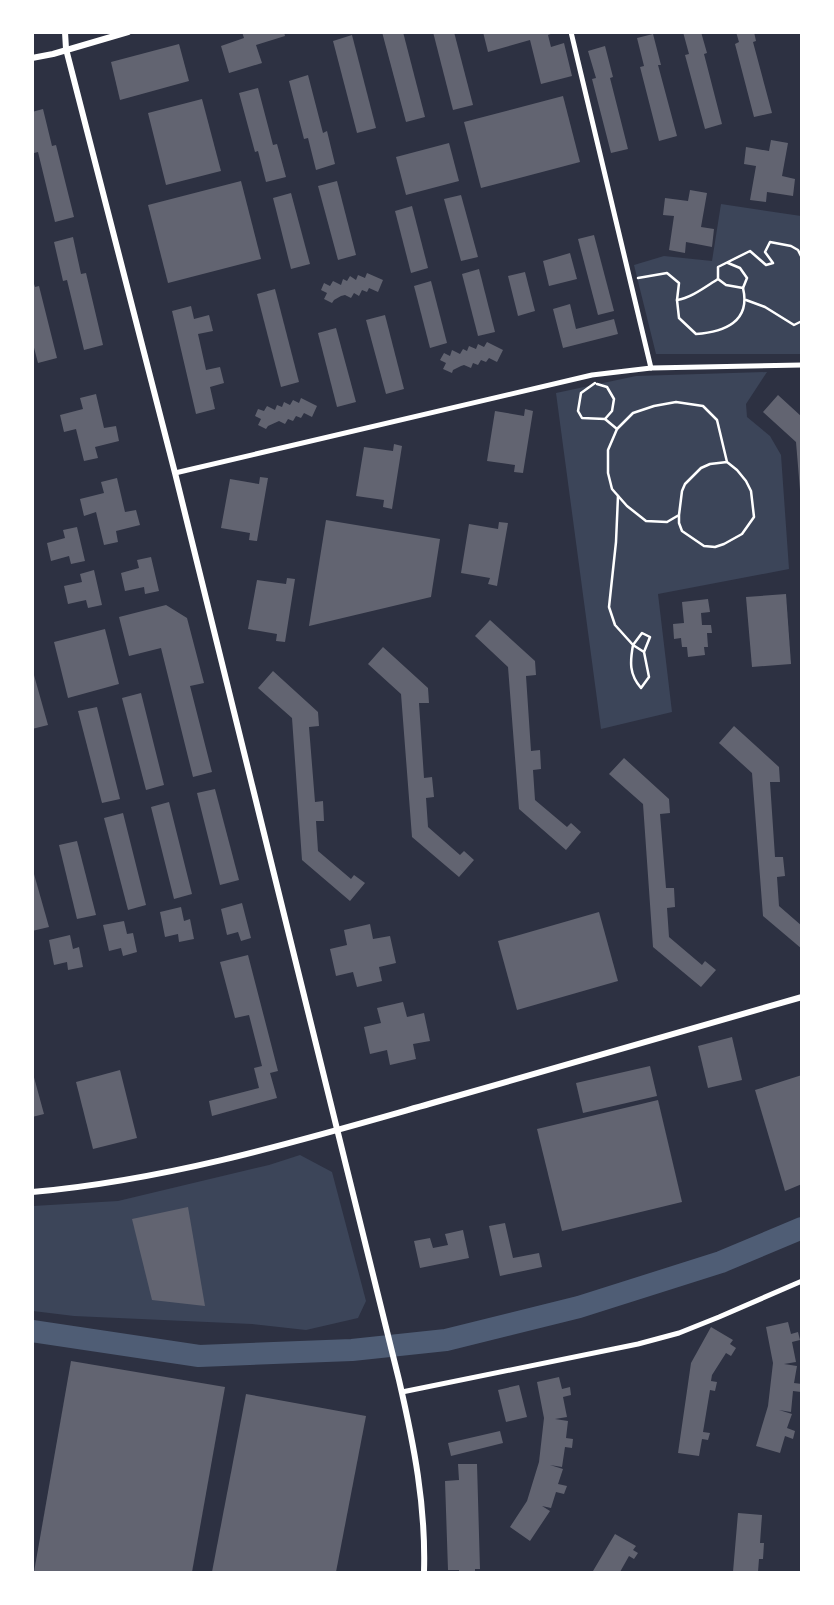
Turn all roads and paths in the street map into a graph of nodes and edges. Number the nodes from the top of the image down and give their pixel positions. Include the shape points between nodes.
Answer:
1 (66, 32) edge
2 (128, 32) edge
3 (571, 32) edge
4 (66, 49) junction
5 (32, 58) edge
6 (802, 258) edge
7 (728, 263) junction
8 (802, 264) edge
9 (802, 270) edge
10 (718, 279) junction
11 (629, 280) junction
12 (744, 288) junction
13 (677, 300) junction
14 (746, 300) junction
15 (802, 321) edge
16 (802, 365) edge
17 (651, 368) junction
18 (592, 375) junction
19 (595, 384) junction
20 (605, 419) junction
21 (617, 429) junction
22 (727, 462) junction
23 (175, 473) junction
24 (618, 496) junction
25 (679, 515) junction
26 (633, 645) junction
27 (644, 652) junction
28 (802, 997) edge
29 (338, 1130) junction
30 (32, 1192) edge
31 (802, 1281) edge
32 (402, 1392) junction
33 (424, 1572) edge

1 - 4 street
2 - 4 street
3 - 11 street
4 - 5 street
4 - 23 street
6 - 7 path via 791,246 770,242 765,252 772,263 766,265 750,251
7 - 10 path via 718,267
7 - 12 path via 740,268 747,278
8 - 9 path
10 - 12 path via 726,285
10 - 13 path via 687,298
11 - 13 path via 667,273 679,283
11 - 17 street
12 - 14 path
13 - 14 path via 679,318 696,334 729,326 738,318
14 - 15 path via 765,307 794,325
16 - 17 street
17 - 18 street
18 - 19 path
18 - 23 street
19 - 20 path via 607,387 614,399 612,411
19 - 20 path via 581,393 578,411 582,418
20 - 21 path
21 - 22 path via 633,413 654,406 676,402 703,406 717,420
21 - 24 path via 608,450 608,466 612,489
22 - 25 path via 701,468 685,484
22 - 25 path via 737,470 751,491 754,518 742,534 715,547 704,546 682,531
23 - 29 street
24 - 25 path via 646,521 667,522
24 - 26 path via 610,607 615,625
26 - 27 path
26 - 27 path via 642,633 650,637
26 - 27 path via 630,664 634,681 641,688 649,677
28 - 29 street
29 - 30 street via 164,1173
29 - 32 street
31 - 32 street via 719,1317 638,1344
32 - 33 street via 424,1510

